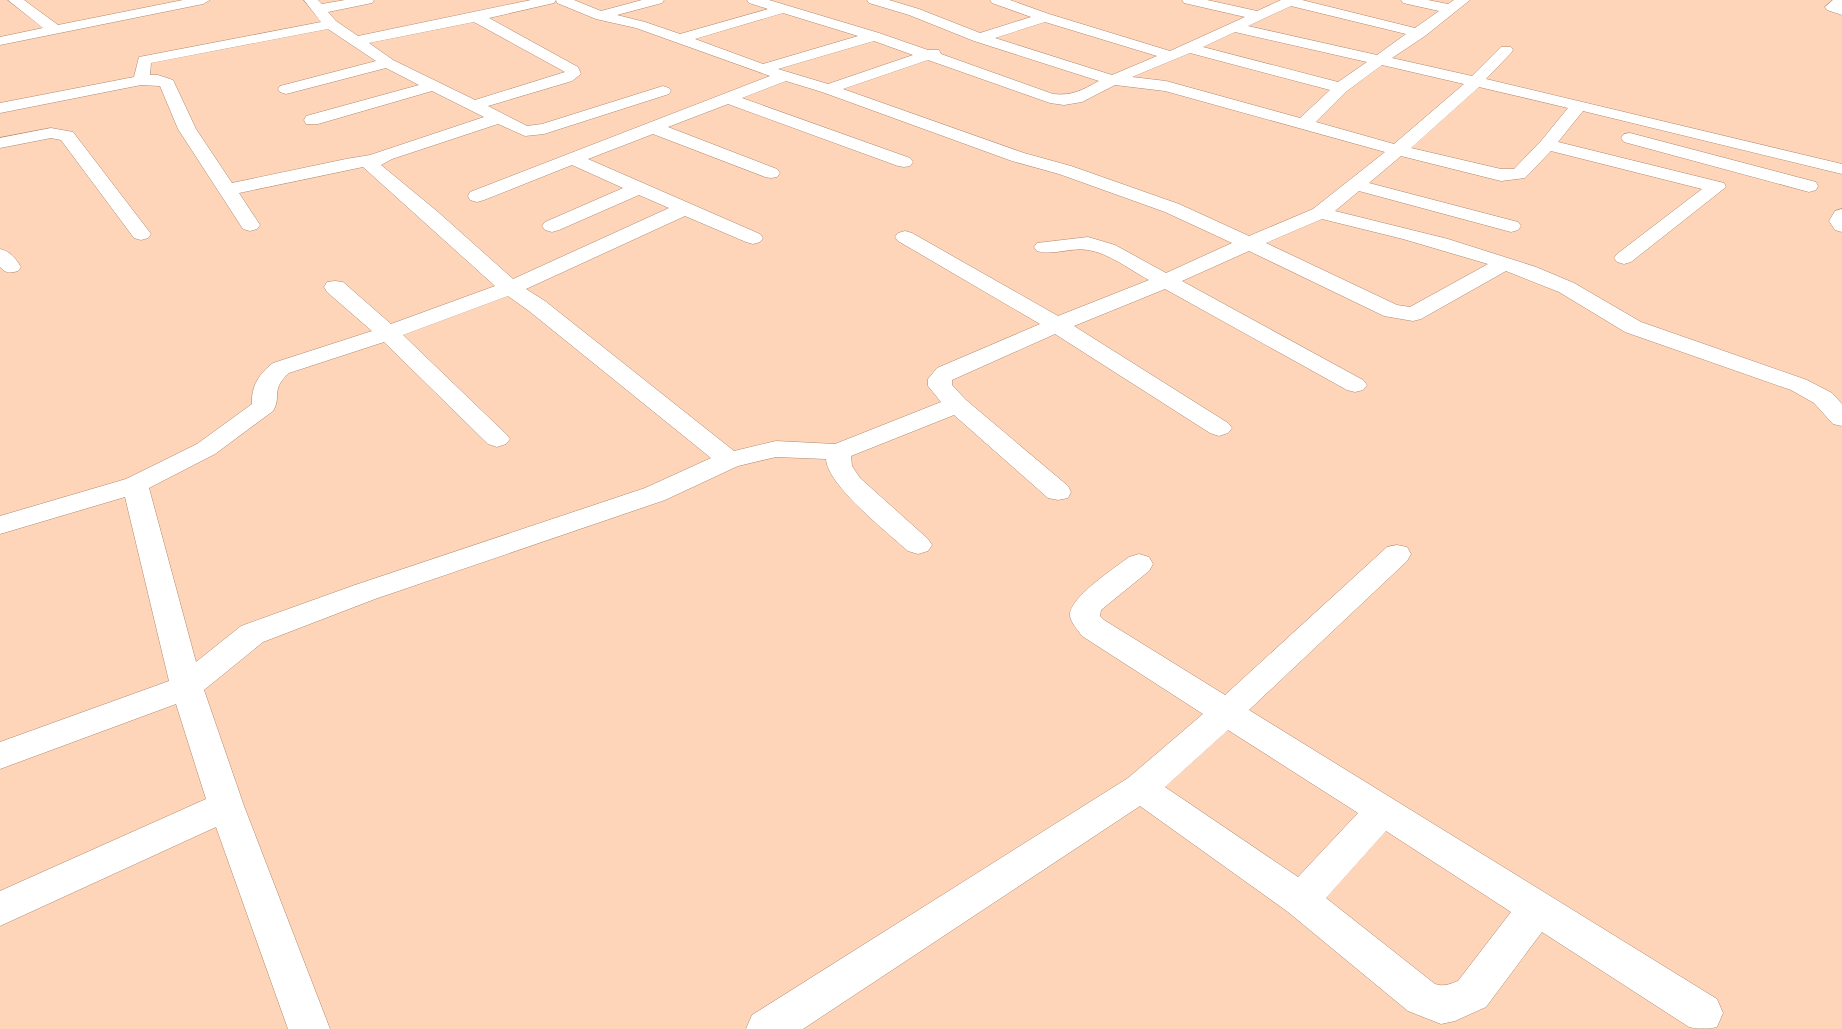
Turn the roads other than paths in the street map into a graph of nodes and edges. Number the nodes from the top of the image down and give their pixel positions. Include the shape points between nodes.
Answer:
1 (15, 0) edge
2 (204, 0) edge
3 (367, 0) edge
4 (549, 0) edge
5 (562, 0) edge
6 (657, 0) edge
7 (754, 0) edge
8 (874, 0) edge
9 (997, 0) edge
10 (1189, 0) edge
11 (1408, 0) edge
12 (1842, 0) edge
13 (1291, 1) edge
14 (180, 2) edge
15 (316, 4) edge
16 (1457, 4) edge
17 (782, 9) junction
18 (1842, 11) edge
19 (1256, 15) junction
20 (601, 16) junction
21 (476, 17) junction
22 (1044, 17) junction
23 (331, 24) junction
24 (1233, 27) junction
25 (55, 30) junction
26 (1420, 33) junction
27 (874, 36) junction
28 (979, 38) junction
29 (678, 39) junction
30 (0, 41) edge
31 (356, 41) junction
32 (1189, 48) junction
33 (1506, 50) dead end
34 (928, 56) junction
35 (1169, 56) junction
36 (1379, 59) junction
37 (388, 63) junction
38 (762, 69) junction
39 (785, 76) junction
40 (140, 80) junction
41 (1113, 80) junction
42 (1475, 82) junction
43 (432, 86) junction
44 (1341, 88) junction
45 (286, 89) dead end
46 (828, 89) junction
47 (663, 91) dead end
48 (729, 99) junction
49 (1579, 105) junction
50 (472, 106) junction
51 (0, 108) edge
52 (499, 118) junction
53 (312, 120) dead end
54 (1304, 124) junction
55 (654, 128) junction
56 (1630, 138) dead end
57 (0, 142) edge
58 (1548, 145) junction
59 (1758, 148) junction
60 (1397, 150) junction
61 (572, 159) junction
62 (374, 160) junction
63 (904, 162) dead end
64 (1738, 167) junction
65 (1842, 169) edge
66 (771, 173) dead end
67 (1356, 185) junction
68 (1809, 186) dead end
69 (1717, 187) junction
70 (637, 189) junction
71 (228, 190) junction
72 (477, 196) dead end
73 (684, 209) junction
74 (1320, 213) junction
75 (1842, 215) edge
76 (250, 225) dead end
77 (552, 226) dead end
78 (1511, 226) dead end
79 (1842, 226) edge
80 (140, 234) dead end
81 (905, 237) dead end
82 (753, 238) dead end
83 (1249, 243) junction
84 (1044, 247) dead end
85 (1624, 258) dead end
86 (1504, 264) junction
87 (1165, 281) junction
88 (336, 287) dead end
89 (510, 288) junction
90 (1057, 325) junction
91 (388, 334) junction
92 (1355, 385) dead end
93 (957, 405) junction
94 (1842, 419) edge
95 (1220, 428) dead end
96 (498, 439) dead end
97 (838, 452) junction
98 (729, 460) junction
99 (135, 485) junction
100 (1058, 492) dead end
101 (0, 524) edge
102 (918, 545) dead end
103 (1397, 554) dead end
104 (1139, 564) dead end
105 (186, 687) junction
106 (1227, 712) junction
107 (0, 756) edge
108 (1140, 788) junction
109 (226, 806) junction
110 (1382, 810) junction
111 (1301, 900) junction
112 (1537, 908) junction
113 (0, 909) edge
114 (1703, 1013) dead end
115 (309, 1029) edge
116 (767, 1029) edge

1 - 25 street
2 - 14 street
3 - 15 street
4 - 21 street
5 - 20 street
6 - 20 street
7 - 17 street
8 - 28 street
9 - 22 street
10 - 19 street
11 - 16 street
12 - 18 street via 1832,7
13 - 19 street
13 - 26 street
14 - 25 street
15 - 23 street
16 - 26 street
17 - 27 street
17 - 29 street
19 - 24 street
20 - 29 street via 640,25
21 - 31 street
21 - 50 street via 573,70 573,74
22 - 28 street
22 - 35 street
23 - 31 street
23 - 40 street via 144,60
24 - 32 street
24 - 36 street
25 - 30 street
26 - 36 street
27 - 34 street
27 - 38 street
28 - 34 street
28 - 41 street
29 - 38 street
31 - 37 street
32 - 35 street
32 - 44 street
33 - 42 street
34 - 41 street via 1064,100 1076,98
34 - 46 street
35 - 41 street
36 - 42 street
36 - 44 street
37 - 43 street
37 - 45 street
38 - 39 street
39 - 46 street
39 - 48 street
40 - 51 street
40 - 71 street via 167,83 187,129
41 - 54 street via 1166,86
42 - 49 street
42 - 60 street
43 - 50 street
43 - 53 street
44 - 54 street
46 - 83 street via 1172,208
47 - 52 street via 534,131 525,131
48 - 55 street
48 - 63 street
49 - 58 street
49 - 59 street
50 - 52 street
52 - 62 street
54 - 60 street
55 - 61 street
55 - 66 street
56 - 64 street
57 - 80 street via 51,133 67,136
58 - 60 street via 1519,174 1510,176
58 - 69 street
59 - 64 street
59 - 65 street
60 - 67 street
61 - 70 street
61 - 72 street
62 - 71 street
62 - 89 street via 371,166 375,170
64 - 68 street
64 - 69 street
67 - 74 street
67 - 78 street
69 - 85 street
70 - 73 street
70 - 77 street
71 - 76 street
73 - 82 street
73 - 89 street
74 - 83 street
74 - 86 street via 1402,232
75 - 79 street via 1839,221
81 - 90 street
83 - 86 street via 1404,314 1413,314
83 - 87 street
84 - 87 street via 1078,243 1096,245
86 - 94 street via 1558,284 1618,321 1799,384 1823,398
87 - 90 street
87 - 92 street
88 - 91 street
89 - 91 street
89 - 98 street via 537,306
90 - 93 street via 945,373 940,379 940,386
90 - 95 street
91 - 96 street
91 - 99 street via 280,368 268,378 262,390 264,406 206,449
93 - 97 street
93 - 100 street
97 - 98 street via 776,449
97 - 102 street via 839,466 851,484
98 - 105 street via 655,494 365,592 252,634
99 - 101 street
99 - 105 street
103 - 106 street
104 - 106 street via 1089,604 1085,618 1093,628
105 - 107 street
105 - 109 street
106 - 108 street
106 - 110 street
108 - 111 street
108 - 116 street
109 - 113 street
109 - 115 street
110 - 111 street
110 - 112 street
111 - 112 street via 1422,998 1440,1006 1472,994
112 - 114 street

